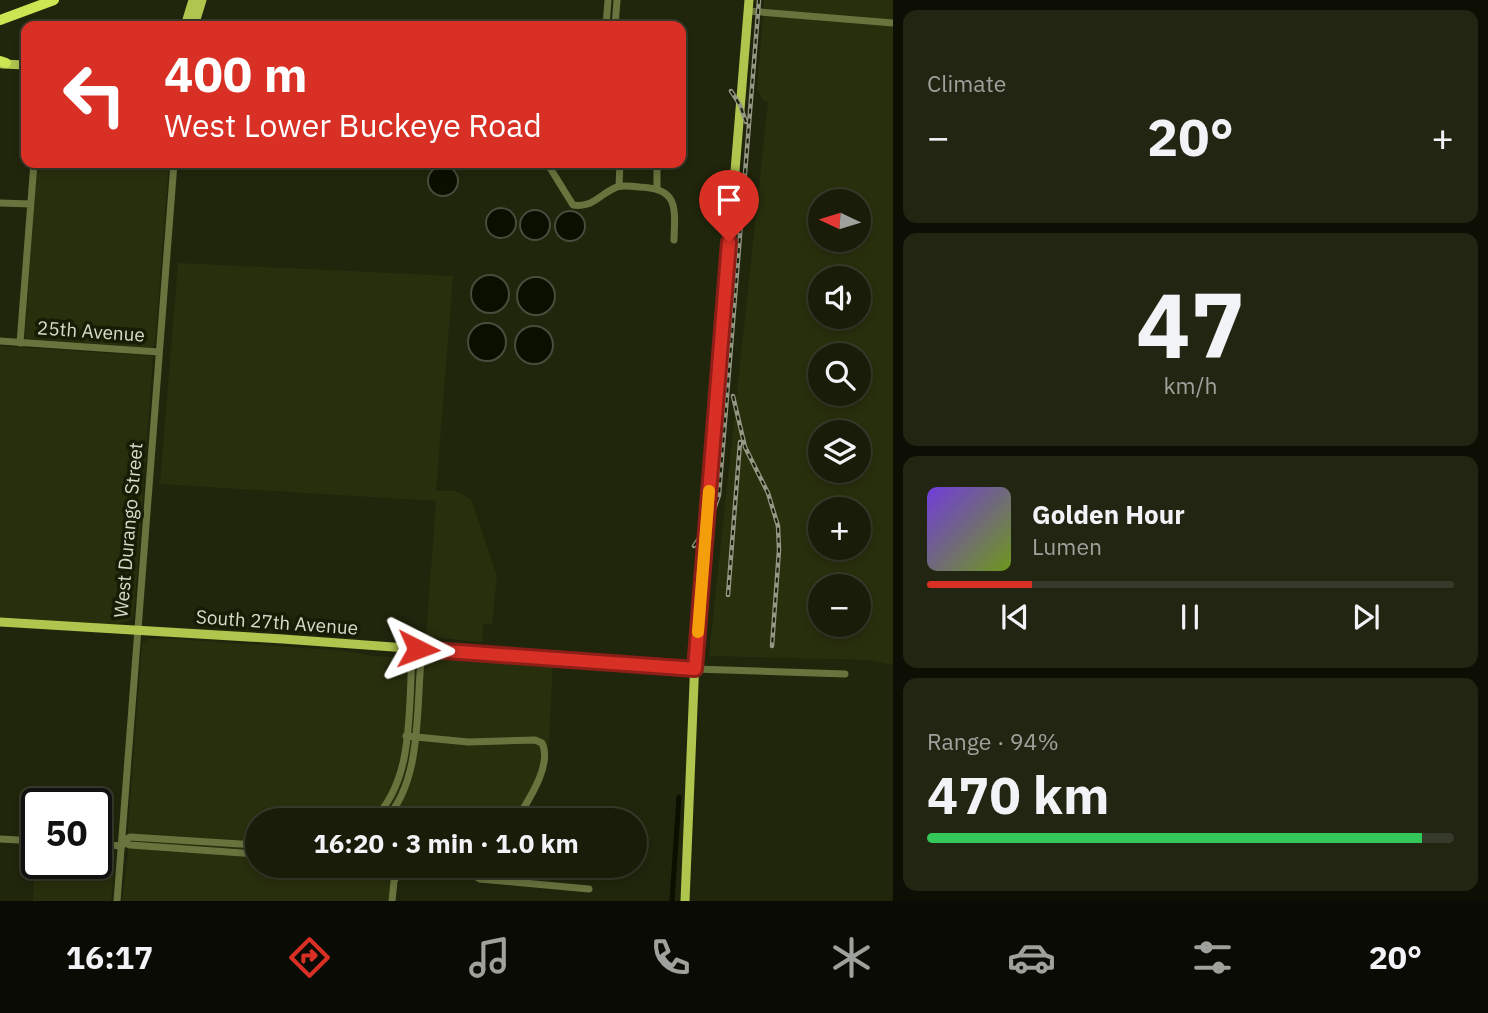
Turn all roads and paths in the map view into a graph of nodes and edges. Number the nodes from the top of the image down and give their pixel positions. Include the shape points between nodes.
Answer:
1 (54, 0) edge
2 (193, 0) edge
3 (202, 0) edge
4 (608, 0) edge
5 (617, 0) edge
6 (749, 0) edge
7 (748, 11) junction
8 (0, 20) edge
9 (187, 21) edge
10 (196, 21) edge
11 (606, 21) edge
12 (615, 21) edge
13 (893, 23) edge
14 (2, 63) edge
15 (21, 65) edge
16 (34, 168) edge
17 (174, 168) edge
18 (552, 168) edge
19 (620, 168) edge
20 (657, 168) edge
21 (619, 186) junction
22 (657, 187) junction
23 (0, 203) edge
24 (31, 204) junction
25 (674, 240) dead end
26 (0, 341) edge
27 (20, 343) junction
28 (159, 352) junction
29 (0, 622) edge
30 (137, 631) junction
31 (418, 649) junction
32 (695, 669) junction
33 (845, 674) dead end
34 (410, 737) junction
35 (390, 808) edge
36 (523, 808) edge
37 (0, 839) edge
38 (21, 840) edge
39 (112, 844) edge
40 (122, 844) junction
41 (245, 844) edge
42 (245, 853) edge
43 (396, 878) edge
44 (480, 879) edge
45 (589, 889) dead end
46 (117, 901) edge
47 (392, 901) edge
48 (685, 901) edge

1 - 8 highway
2 - 9 main road
3 - 10 main road
4 - 11 street
5 - 12 street
6 - 7 main road
7 - 13 street
7 - 32 main road
14 - 15 main road
16 - 24 street
17 - 28 street, West Durango Street
18 - 21 street via 573,205 586,207
19 - 21 street
20 - 22 street
21 - 22 street
22 - 25 street via 675,210
23 - 24 street
24 - 27 street
26 - 27 street, 25th Avenue
27 - 28 street, 25th Avenue
28 - 30 street, West Durango Street
29 - 30 main road, South 27th Avenue
30 - 31 main road, South 27th Avenue
30 - 40 street, West Durango Street
31 - 32 main road, South 27th Avenue
31 - 34 street via 421,661
32 - 33 street, South 27th Avenue
32 - 48 main road
34 - 35 street
34 - 36 street via 542,743 545,750 538,782
37 - 38 street
39 - 40 street
40 - 41 street via 132,837
40 - 42 street
40 - 46 street, West Durango Street
43 - 47 street
44 - 45 street

